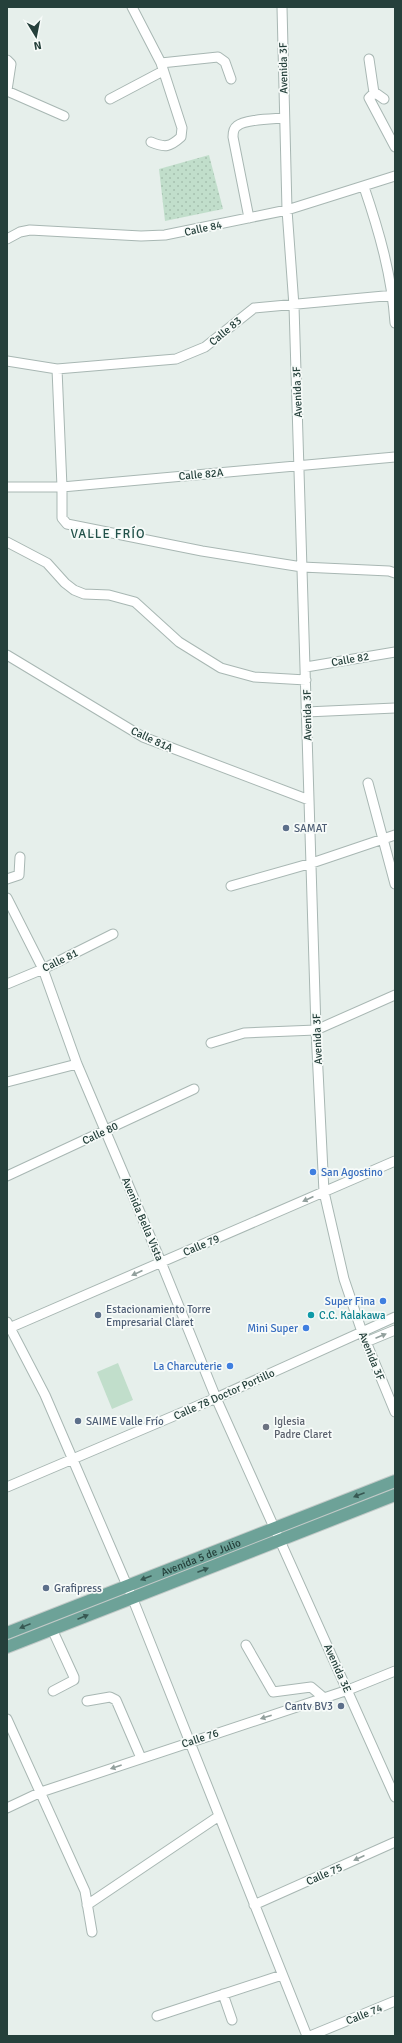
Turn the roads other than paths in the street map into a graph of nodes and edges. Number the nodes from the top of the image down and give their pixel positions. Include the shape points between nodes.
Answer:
1 (132, 7) edge
2 (282, 7) edge
3 (368, 59) dead end
4 (7, 60) edge
5 (162, 67) junction
6 (231, 79) dead end
7 (7, 90) edge
8 (374, 94) junction
9 (110, 99) dead end
10 (384, 99) dead end
11 (64, 116) dead end
12 (284, 118) junction
13 (151, 142) dead end
14 (395, 147) edge
15 (395, 176) edge
16 (364, 187) junction
17 (287, 210) junction
18 (249, 218) junction
19 (7, 239) edge
20 (394, 296) edge
21 (294, 306) junction
22 (395, 323) edge
23 (7, 361) edge
24 (57, 369) junction
25 (395, 457) edge
26 (299, 465) junction
27 (7, 487) edge
28 (62, 487) junction
29 (7, 542) edge
30 (302, 566) junction
31 (395, 573) edge
32 (395, 652) edge
33 (7, 655) edge
34 (306, 667) junction
35 (306, 680) junction
36 (395, 708) edge
37 (306, 712) junction
38 (368, 783) dead end
39 (309, 800) junction
40 (395, 835) edge
41 (383, 840) junction
42 (20, 857) dead end
43 (312, 863) junction
44 (7, 879) edge
45 (395, 884) edge
46 (231, 886) dead end
47 (7, 898) edge
48 (113, 934) dead end
49 (42, 969) junction
50 (7, 984) edge
51 (395, 995) edge
52 (316, 1030) junction
53 (211, 1043) dead end
54 (77, 1064) junction
55 (7, 1082) edge
56 (194, 1089) dead end
57 (106, 1130) junction
58 (395, 1161) edge
59 (7, 1176) edge
60 (324, 1192) junction
61 (161, 1262) junction
62 (395, 1317) edge
63 (8, 1326) edge
64 (395, 1330) edge
65 (362, 1332) junction
66 (366, 1342) junction
67 (216, 1398) junction
68 (395, 1412) edge
69 (72, 1459) junction
70 (395, 1481) edge
71 (7, 1487) edge
72 (395, 1495) edge
73 (274, 1529) junction
74 (280, 1540) junction
75 (127, 1585) junction
76 (132, 1597) junction
77 (52, 1629) junction
78 (7, 1633) edge
79 (246, 1645) dead end
80 (7, 1646) edge
81 (395, 1671) edge
82 (348, 1690) junction
83 (53, 1691) dead end
84 (324, 1698) junction
85 (87, 1701) dead end
86 (8, 1725) edge
87 (190, 1742) junction
88 (141, 1758) junction
89 (41, 1792) junction
90 (395, 1797) edge
91 (7, 1808) edge
92 (220, 1816) junction
93 (395, 1842) edge
94 (87, 1904) junction
95 (254, 1905) junction
96 (92, 1932) dead end
97 (282, 1975) junction
98 (223, 1994) junction
99 (395, 2001) edge
100 (157, 2016) dead end
101 (232, 2020) dead end
102 (308, 2036) edge

1 - 5 street
2 - 12 street, Avenida 3F
3 - 8 street
4 - 7 street via 11,64
5 - 6 street via 218,57 225,62
5 - 9 street
5 - 13 street via 182,128 181,137 172,146 162,147
7 - 11 street
8 - 10 street
8 - 14 street via 370,100
12 - 17 street, Avenida 3F
12 - 18 street via 244,122 234,130 233,137
15 - 16 street, Calle 84
16 - 17 street, Calle 84
16 - 20 street
17 - 18 street, Calle 84
17 - 21 street, Avenida 3F
18 - 19 street, Calle 84 via 165,235 30,230
20 - 21 street, Calle 83
20 - 22 street
21 - 24 street, Calle 83 via 254,308 205,347 176,359
21 - 26 street, Avenida 3F
23 - 24 street, Calle 83
24 - 28 street
25 - 26 street, Calle 82A
26 - 28 street, Calle 82A
26 - 30 street, Avenida 3F
27 - 28 street, Calle 82A
28 - 30 street via 62,518 67,524
29 - 35 street via 47,563 65,584 74,590 135,602 179,642 221,668 254,677
30 - 31 street via 389,570
30 - 34 street, Avenida 3F
32 - 34 street, Calle 82
33 - 39 street, Calle 81A via 143,737
34 - 35 street, Avenida 3F
35 - 37 street, Avenida 3F
36 - 37 street
37 - 39 street, Avenida 3F
38 - 41 street
39 - 43 street, Avenida 3F
40 - 41 street
41 - 43 street
41 - 45 street
42 - 44 street via 19,875
43 - 46 street
43 - 52 street, Avenida 3F
47 - 49 street, Avenida Bella Vista
48 - 49 street, Calle 81
49 - 50 street, Calle 81
49 - 54 street, Avenida Bella Vista
51 - 52 street
52 - 53 street via 244,1033
52 - 60 street, Avenida 3F
54 - 55 street
54 - 57 street, Avenida Bella Vista
56 - 57 street, Calle 80
57 - 59 street, Calle 80
57 - 61 street, Avenida Bella Vista
58 - 60 street, Calle 79
60 -> 61 street, Calle 79
60 - 65 street, Avenida 3F via 344,1279
61 -> 63 street, Calle 79
61 - 67 street, Avenida Bella Vista
62 - 65 street, Calle 78 Doctor Portillo
63 - 69 street via 45,1395
66 -> 64 street
65 - 66 street, Avenida 3F
65 - 67 street, Calle 78 Doctor Portillo
66 - 68 street, Avenida 3F
67 - 69 street, Calle 78 Doctor Portillo
67 - 73 street, Avenida Bella Vista
69 - 71 street, Calle 78 Doctor Portillo
69 - 75 street
70 -> 73 main road, Avenida 5 de Julio
72 - 74 main road, Avenida 5 de Julio
73 - 74 street, Avenida Bella Vista
73 -> 75 main road, Avenida 5 de Julio
76 -> 74 main road, Avenida 5 de Julio
74 - 82 street, Avenida 3E
75 - 76 street
75 -> 78 main road, Avenida 5 de Julio
77 -> 76 main road, Avenida 5 de Julio
76 - 87 street
77 - 80 main road, Avenida 5 de Julio
77 - 83 street via 74,1677 74,1680
79 - 84 street via 273,1692 311,1687
81 - 82 street, Calle 76
82 - 84 street, Calle 76
82 - 90 street, Avenida 3E
84 -> 87 street, Calle 76
85 - 88 street via 110,1697 116,1700
86 - 89 street
87 - 88 street, Calle 76
87 - 92 street
88 -> 89 street, Calle 76
89 - 91 street, Calle 76
89 - 94 street via 85,1891
92 - 94 street
92 - 95 street
93 -> 95 street, Calle 75
94 - 96 street
95 - 97 street
97 - 98 street
97 - 102 street
98 - 100 street
98 - 101 street
99 - 102 street, Calle 74

